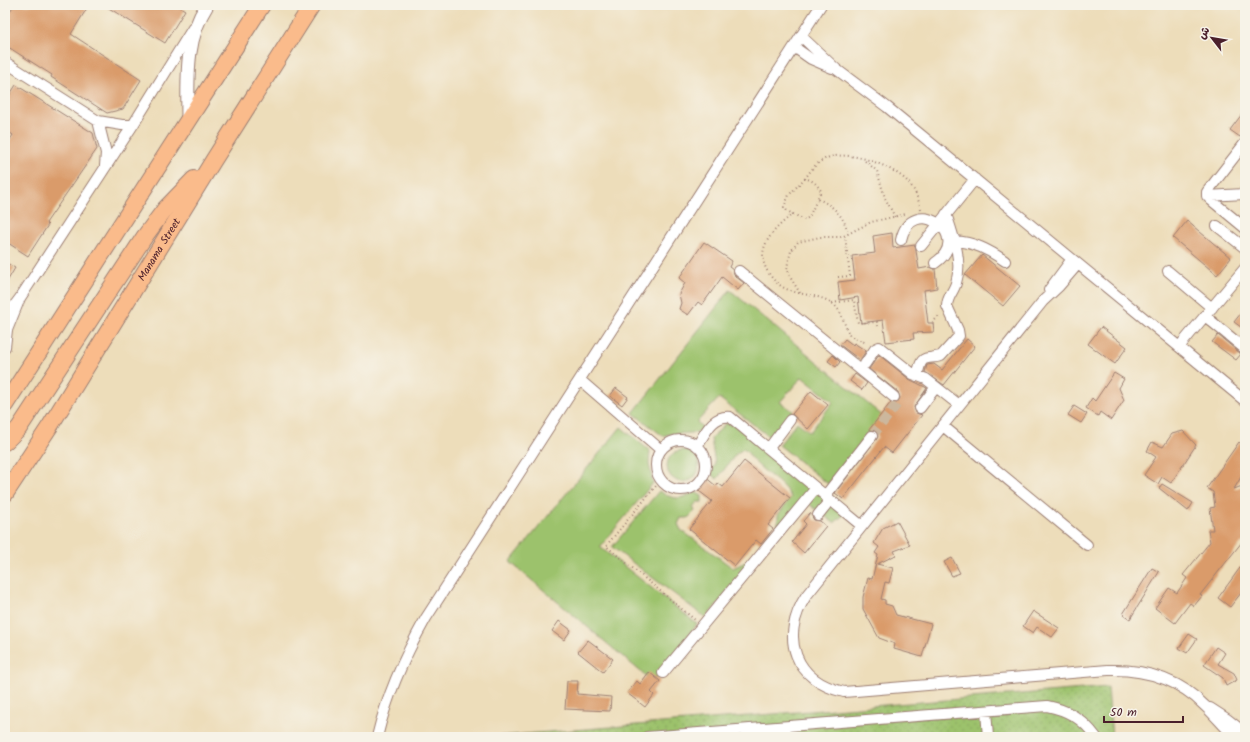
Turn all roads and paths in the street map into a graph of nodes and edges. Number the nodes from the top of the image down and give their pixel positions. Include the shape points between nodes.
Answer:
1 (207, 5) edge
2 (262, 5) edge
3 (312, 5) edge
4 (822, 5) edge
5 (198, 21) junction
6 (801, 36) junction
7 (794, 47) junction
8 (5, 62) edge
9 (836, 69) junction
10 (98, 121) junction
11 (188, 121) junction
12 (133, 125) junction
13 (1245, 143) edge
14 (864, 160) junction
15 (213, 161) junction
16 (105, 168) junction
17 (975, 178) junction
18 (806, 179) junction
19 (1245, 194) edge
20 (1207, 196) junction
21 (818, 199) junction
22 (792, 214) junction
23 (946, 214) junction
24 (924, 216) junction
25 (896, 217) junction
26 (939, 223) junction
27 (1217, 226) dead end
28 (1245, 228) edge
29 (847, 235) junction
30 (901, 240) dead end
31 (954, 241) junction
32 (921, 246) dead end
33 (1245, 248) edge
34 (1006, 261) dead end
35 (1075, 261) junction
36 (935, 263) dead end
37 (1245, 268) edge
38 (739, 271) dead end
39 (1168, 271) dead end
40 (838, 277) dead end
41 (800, 293) junction
42 (20, 298) junction
43 (831, 303) junction
44 (8, 307) edge
45 (1212, 308) junction
46 (1205, 316) junction
47 (5, 318) edge
48 (878, 326) dead end
49 (5, 347) edge
50 (879, 347) junction
51 (1179, 347) junction
52 (1245, 348) edge
53 (865, 364) dead end
54 (29, 369) junction
55 (917, 376) junction
56 (580, 380) junction
57 (5, 385) edge
58 (936, 387) junction
59 (894, 398) dead end
60 (1245, 401) edge
61 (5, 405) edge
62 (959, 405) junction
63 (920, 408) dead end
64 (790, 420) dead end
65 (943, 426) junction
66 (872, 436) tunnel mouth
67 (5, 442) edge
68 (697, 446) junction
69 (769, 448) junction
70 (661, 450) junction
71 (661, 480) junction
72 (816, 488) junction
73 (5, 494) edge
74 (828, 498) junction
75 (818, 515) dead end
76 (862, 526) junction
77 (1087, 544) dead end
78 (702, 626) junction
79 (663, 673) dead end
80 (986, 711) junction
81 (1239, 732) edge
82 (694, 736) edge
83 (377, 737) edge
84 (647, 737) edge
85 (988, 737) edge
86 (1096, 737) edge

1 - 5 street
2 - 11 main road
3 - 15 main road, Manama Street
4 - 6 street
5 - 11 street via 188,58
5 - 12 street
6 - 7 street
6 - 9 street
7 - 9 street via 811,59
7 - 56 street
8 - 10 street
9 - 17 street
10 - 12 street
10 - 16 street via 105,148
11 - 54 main road
12 - 16 street
13 - 20 street via 1209,188
14 - 18 path via 843,156 829,157 815,165
14 - 24 path via 885,166 908,182 915,191
14 - 25 path via 877,171 885,198
15 - 67 main road via 165,209 19,428
15 - 73 main road, Manama Street via 50,426
16 - 42 street
17 - 23 street
17 - 35 street
18 - 21 path via 820,189
18 - 22 path via 793,190 784,204 785,209
19 - 20 street
20 - 28 street
21 - 22 path via 808,219
21 - 29 path via 836,210 844,221
22 - 41 path via 776,227 769,237 764,248 764,262 769,274 780,285
23 - 26 street
23 - 31 street
24 - 25 path via 909,213
24 - 26 street
24 - 30 street via 908,225
25 - 29 path via 871,222
26 - 32 street
26 - 36 street via 946,233 948,244 944,255
27 - 33 street
29 - 40 path via 850,276
29 - 41 path via 810,239 798,242 794,246 789,256 788,267 790,277
31 - 34 street via 968,242 984,248
31 - 55 street via 958,275 947,304 959,336 941,356 925,357
35 - 51 street
35 - 62 street via 1053,284 1043,301
37 - 45 street
38 - 59 street
39 - 45 street
41 - 43 path via 816,296
42 - 44 street
42 - 49 street via 7,330
43 - 48 path via 854,300 858,324 877,322
43 - 50 path via 842,314 850,336
44 - 47 street
45 - 46 street
46 - 51 street
46 - 52 street
50 - 53 street
50 - 55 street
51 - 60 street
54 - 57 main road
54 - 61 main road
55 - 58 street
56 - 70 street
56 - 83 street via 426,618 399,671
58 - 62 street
58 - 63 street
62 - 65 street
64 - 69 street
65 - 76 street
65 - 77 street
66 - 74 street
68 - 69 street via 716,419 722,416 730,417
68 - 70 street via 691,442 678,440
68 - 71 street via 706,465 698,483 678,490
69 - 72 street
70 - 71 street via 656,462
71 - 78 path via 606,546
72 - 74 street
72 - 78 street
74 - 75 street
74 - 76 street
76 - 81 street via 806,596 794,621 792,635 799,662 818,683 844,692 858,692 1123,670 1153,675 1181,687 1206,706 1221,725
78 - 79 street
80 - 82 street
80 - 85 street
80 - 86 street via 1046,706 1059,708 1081,719
82 - 84 street

